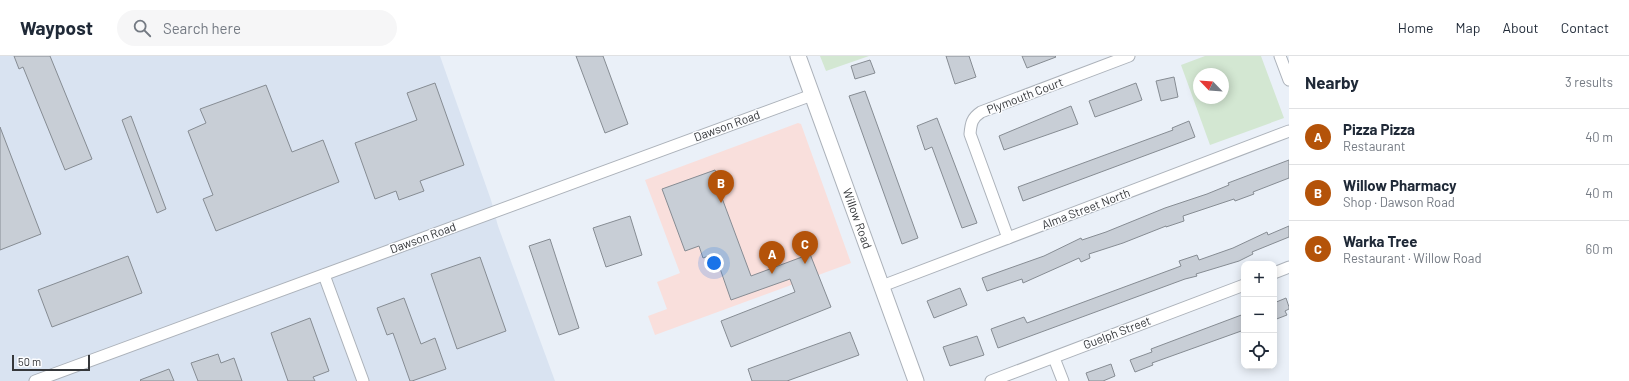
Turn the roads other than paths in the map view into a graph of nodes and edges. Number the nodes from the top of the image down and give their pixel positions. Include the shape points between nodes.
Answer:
1 (798, 56) edge
2 (1129, 56) edge
3 (1280, 56) edge
4 (1289, 80) edge
5 (812, 95) junction
6 (1289, 131) edge
7 (1008, 238) junction
8 (1289, 267) edge
9 (1277, 272) edge
10 (324, 275) junction
11 (882, 286) junction
12 (1241, 286) edge
13 (1054, 358) junction
14 (35, 381) edge
15 (363, 381) edge
16 (916, 381) edge
17 (990, 381) edge
18 (1063, 381) edge

1 - 5 main road, Willow Road
2 - 7 street, Plymouth Court via 981,112 974,117 970,134
3 - 4 street
5 - 10 street, Dawson Road
5 - 11 main road, Willow Road
6 - 7 street, Alma Street North
7 - 11 street, Alma Street North
8 - 9 street
10 - 14 street, Dawson Road
10 - 15 street
11 - 16 main road, Willow Road
12 - 13 street, Guelph Street
13 - 17 street, Guelph Street
13 - 18 street

